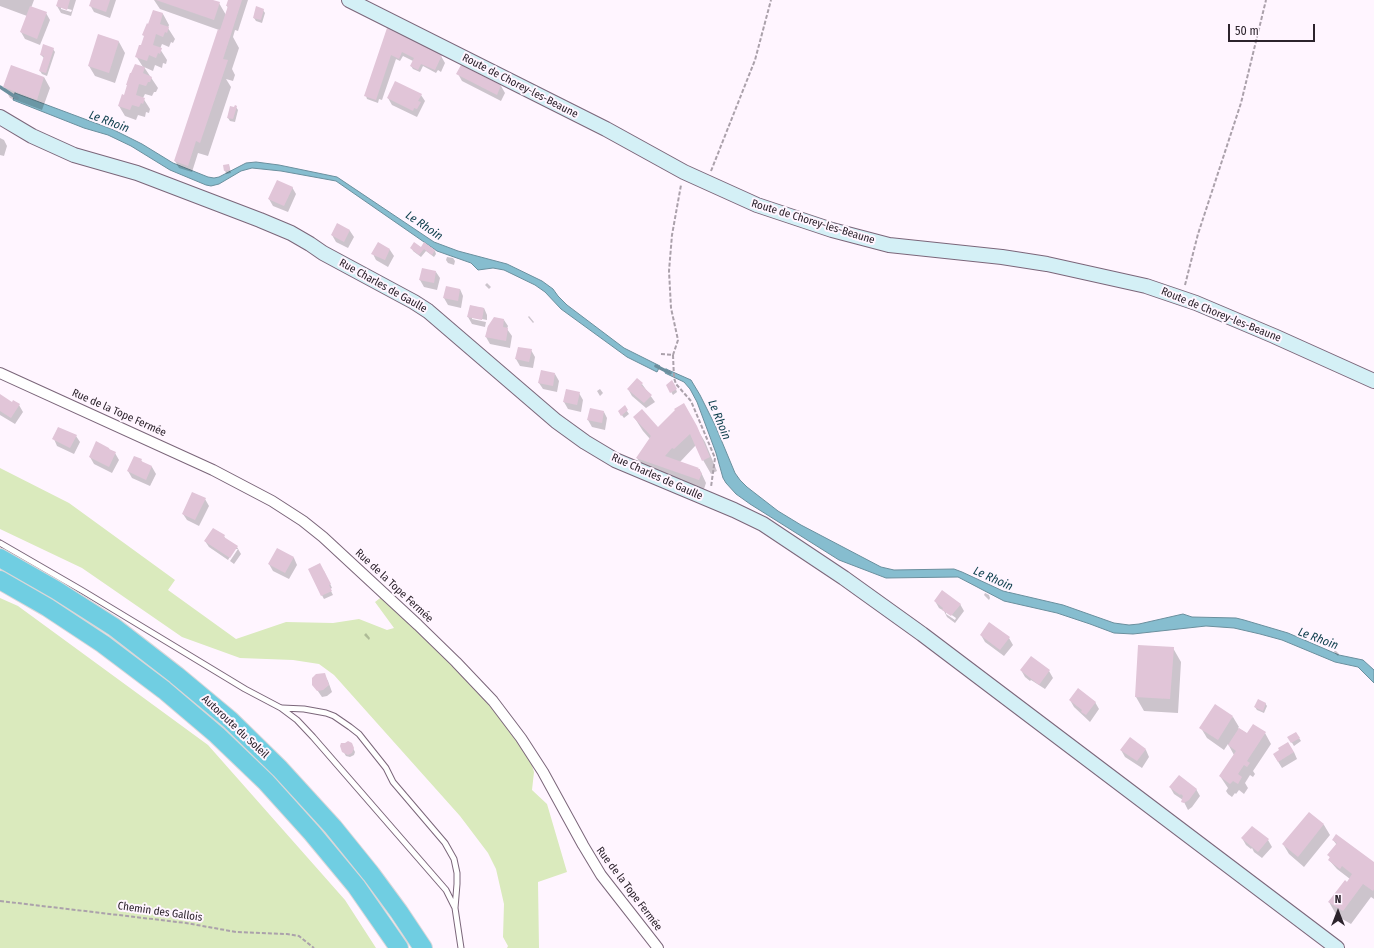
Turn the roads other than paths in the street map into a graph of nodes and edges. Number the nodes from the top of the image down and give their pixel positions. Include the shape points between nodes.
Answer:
1 (349, 0) edge
2 (0, 117) edge
3 (0, 373) edge
4 (1374, 381) edge
5 (0, 543) edge
6 (0, 558) edge
7 (0, 580) edge
8 (281, 708) junction
9 (455, 908) junction
10 (399, 948) edge
11 (423, 948) edge
12 (461, 948) edge
13 (658, 948) edge
14 (1337, 948) edge

1 - 4 street, Route de Chorey-les-Beaune via 606,129 684,172 757,205 832,230 889,245 1047,264 1139,284 1180,297
2 - 14 street, Rue Charles de Gaulle via 32,136 74,155 137,173 291,233 414,302 585,442 615,460 762,524 844,578
3 - 13 street, Rue de la Tope Fermée via 220,473 272,500 322,537 418,625 493,701 543,772 601,875
5 - 8 lane
6 - 11 highway, Autoroute du Soleil via 56,590 114,628 230,720 280,769 333,827 371,874
7 - 10 highway, Autoroute du Soleil via 103,644 159,686 217,735 312,833 356,886
8 - 9 lane via 297,720 319,743 446,890
8 - 9 lane via 326,713 359,734 386,768 393,782 450,850 457,873
9 - 12 lane

